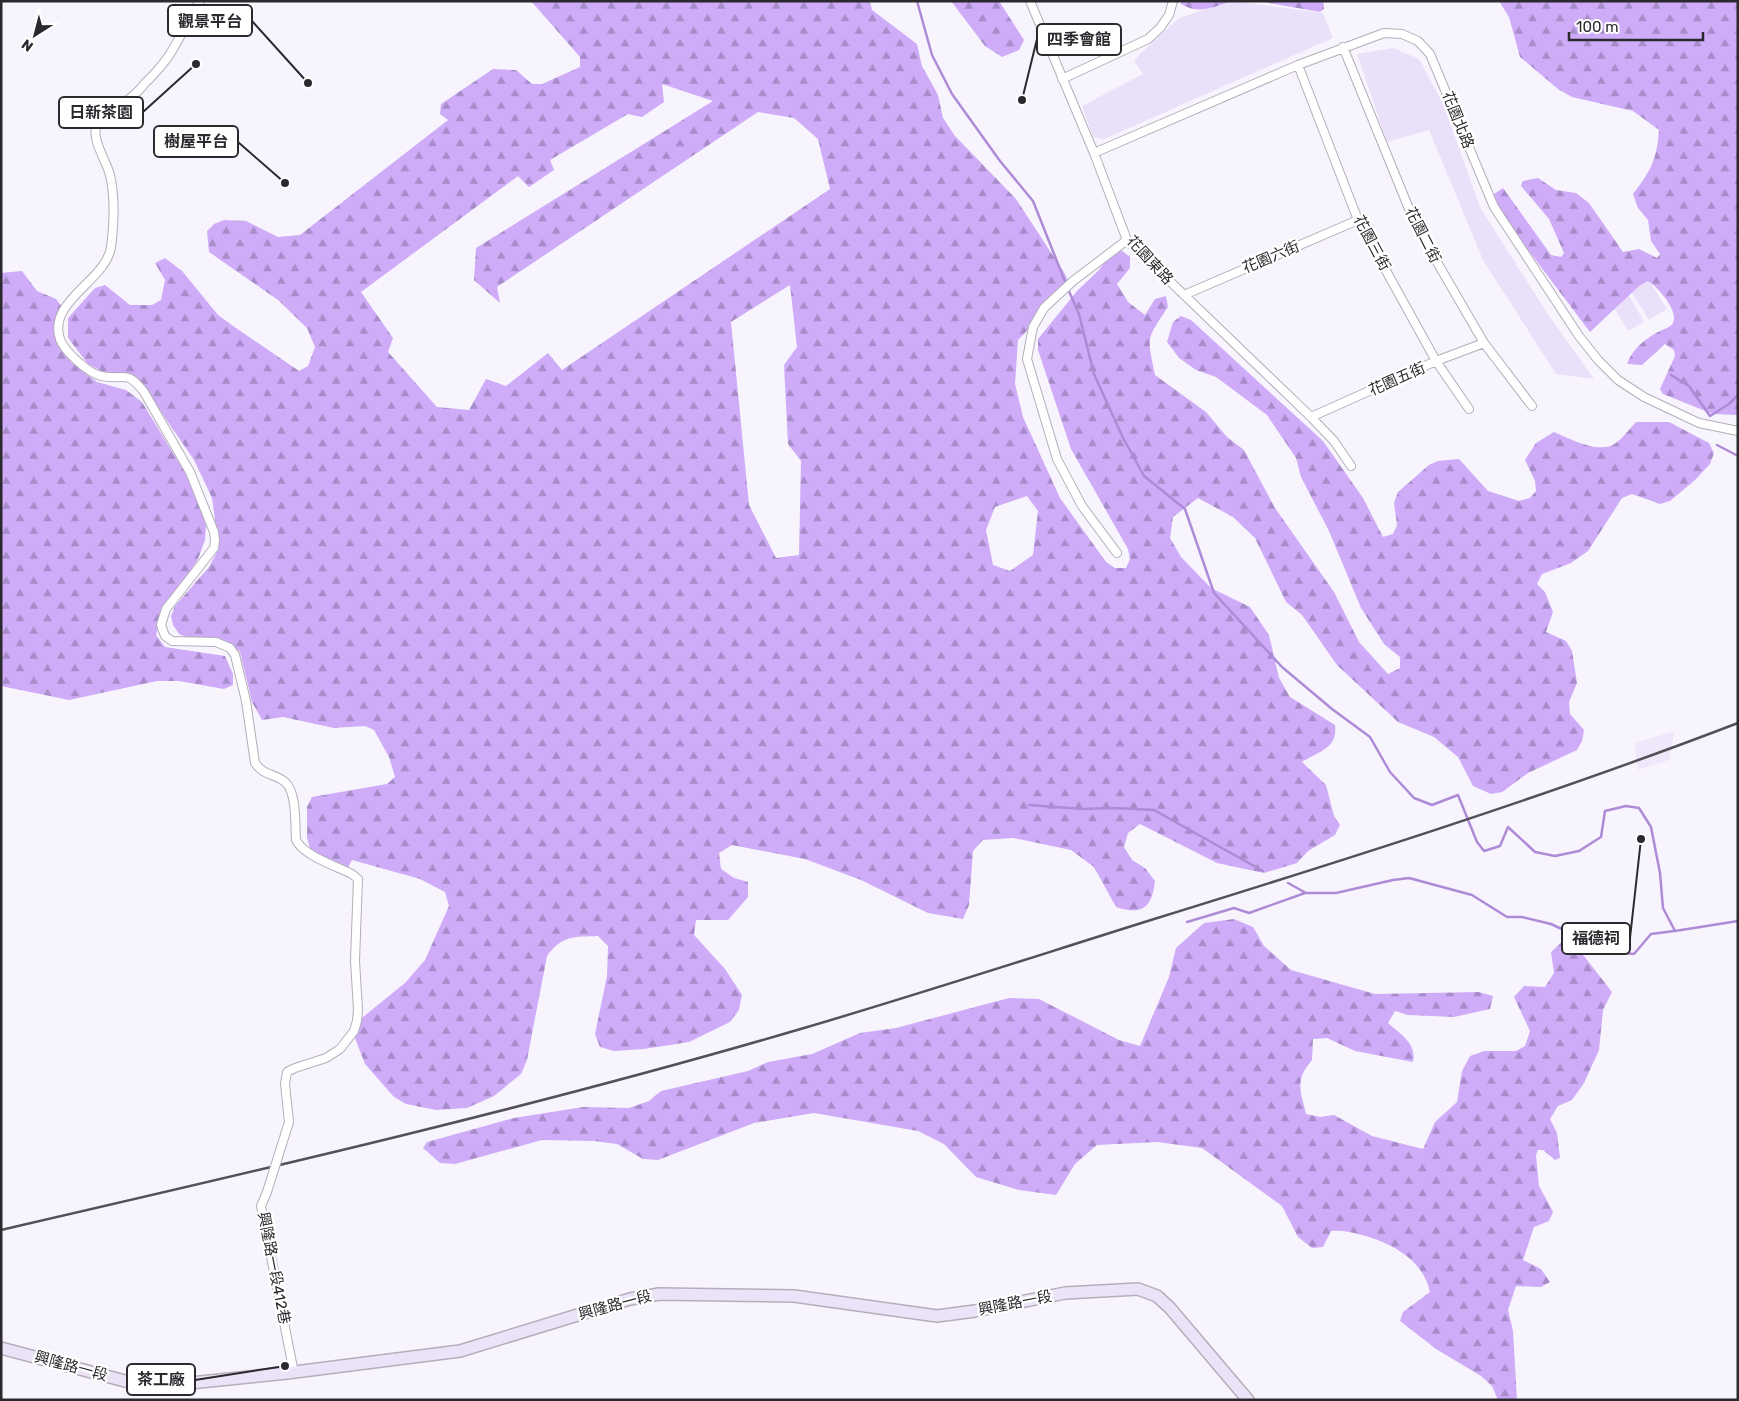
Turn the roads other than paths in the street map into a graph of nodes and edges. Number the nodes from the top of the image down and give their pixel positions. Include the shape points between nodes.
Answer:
1 (200, 1) edge
2 (1030, 1) edge
3 (1173, 1) edge
4 (1343, 47) junction
5 (1298, 65) junction
6 (1062, 79) junction
7 (1094, 154) junction
8 (1358, 220) junction
9 (1128, 240) junction
10 (1184, 295) junction
11 (1484, 343) junction
12 (1436, 361) junction
13 (1532, 406) dead end
14 (1469, 409) dead end
15 (1312, 417) junction
16 (1738, 431) edge
17 (1352, 466) dead end
18 (1116, 553) dead end
19 (1, 1348) edge
20 (294, 1373) junction
21 (1248, 1400) edge

1 - 20 street, 興隆路一段412巷, bridge via 170,55 129,99 113,106 98,122 98,146 110,176 114,208 111,249 106,262 59,316 60,339 88,370 101,376 124,376 135,380 190,472 214,532 214,548 166,609 161,625 164,636 172,641 216,642 230,648 235,655 246,701 255,763 261,770 286,782 293,794 299,846 358,879 357,1021 354,1031 340,1049 326,1058 287,1072 289,1122 262,1206
2 - 6 street, 花園東路
3 - 6 street via 1169,15 1148,39
4 - 5 street, 花園北路
4 - 11 street, 花園二街 via 1416,226
4 - 16 street, 花園北路 via 1384,33 1402,34 1418,41 1430,54 1439,73 1494,207 1598,360 1618,380 1644,397 1699,423
5 - 7 street, 花園北路
5 - 8 street, 花園三街
6 - 7 street, 花園東路
7 - 9 street, 花園東路
8 - 10 street, 花園六街
8 - 12 street, 花園三街
9 - 10 street, 花園東路
9 - 18 street via 1044,308 1033,327 1027,359 1058,459 1082,506
10 - 15 street, 花園東路
11 - 12 street, 花園五街
11 - 13 street, 花園二街
12 - 14 street, 花園三街
12 - 15 street, 花園五街
15 - 17 street, 花園東路
19 - 20 street, 興隆路一段 via 140,1385 161,1386
20 - 21 street, 興隆路一段 via 460,1351 630,1299 659,1294 794,1296 936,1316 1065,1293 1138,1289 1157,1296 1170,1308

